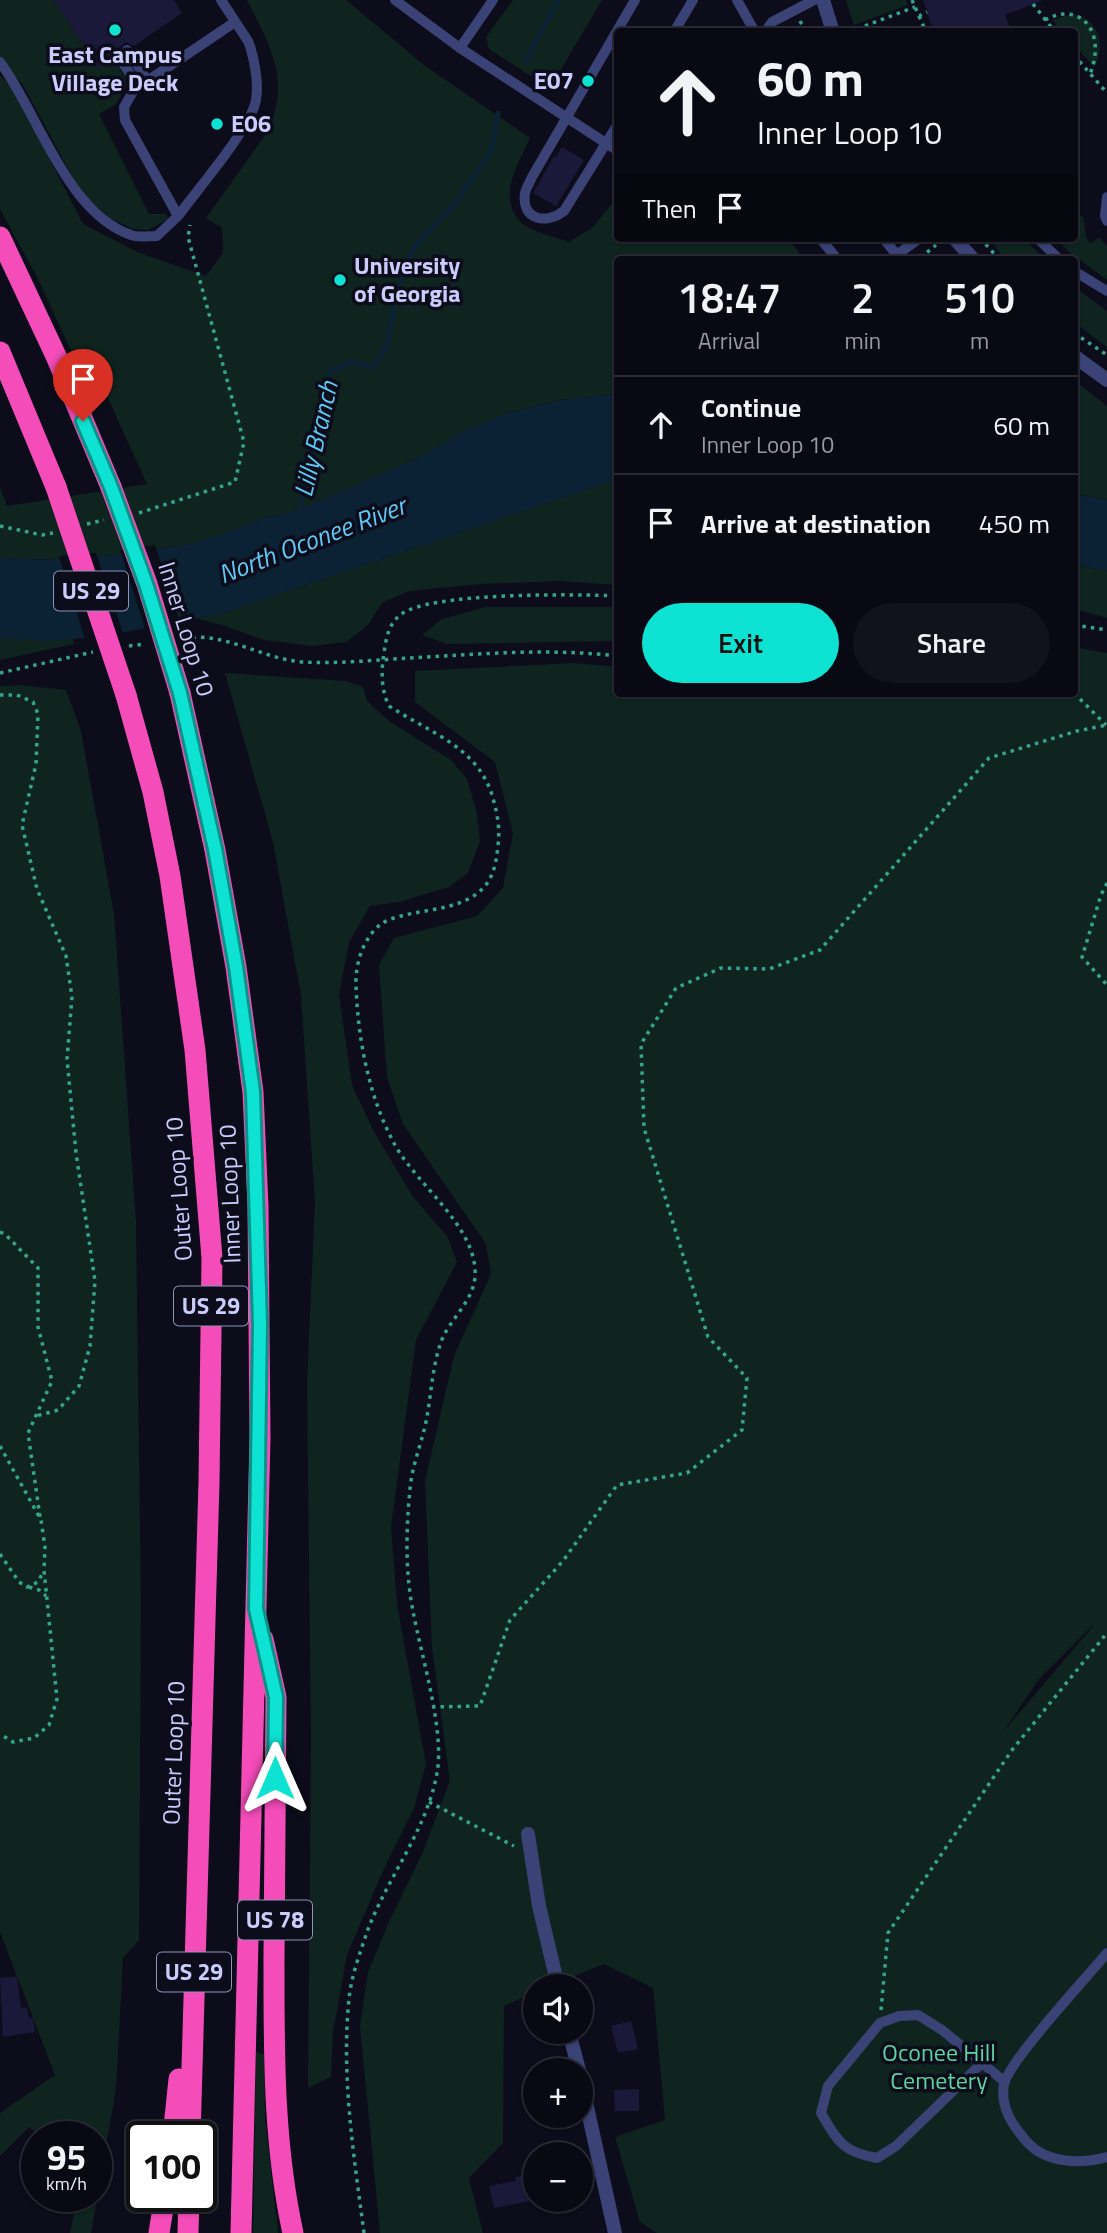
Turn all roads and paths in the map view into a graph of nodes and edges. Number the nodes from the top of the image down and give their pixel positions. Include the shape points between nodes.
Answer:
1 (221, 0) edge
2 (395, 0) edge
3 (478, 0) edge
4 (635, 0) edge
5 (693, 0) edge
6 (737, 0) edge
7 (814, 0) edge
8 (823, 0) edge
9 (912, 0) edge
10 (491, 4) edge
11 (1032, 4) dead end
12 (915, 7) junction
13 (927, 12) dead end
14 (919, 16) junction
15 (800, 20) dead end
16 (1045, 20) junction
17 (1093, 21) dead end
18 (235, 22) junction
19 (619, 28) edge
20 (676, 28) edge
21 (753, 28) edge
22 (768, 28) edge
23 (804, 28) edge
24 (832, 28) edge
25 (860, 28) edge
26 (924, 28) edge
27 (1052, 28) edge
28 (614, 36) edge
29 (460, 47) junction
30 (122, 53) dead end
31 (1078, 60) edge
32 (0, 62) edge
33 (1100, 62) dead end
34 (1090, 74) junction
35 (143, 84) junction
36 (1107, 93) edge
37 (567, 118) junction
38 (614, 131) edge
39 (606, 144) junction
40 (614, 149) edge
41 (194, 194) junction
42 (1107, 197) edge
43 (178, 216) junction
44 (1107, 221) edge
45 (0, 237) edge
46 (823, 242) edge
47 (915, 242) edge
48 (958, 242) edge
49 (984, 242) edge
50 (1041, 242) edge
51 (835, 256) edge
52 (895, 256) edge
53 (970, 256) edge
54 (996, 256) edge
55 (1056, 256) edge
56 (1078, 273) edge
57 (1107, 291) edge
58 (1078, 336) edge
59 (0, 352) edge
60 (1107, 355) edge
61 (1078, 359) edge
62 (1107, 380) edge
63 (130, 515) dead end
64 (117, 518) dead end
65 (0, 526) edge
66 (78, 526) dead end
67 (54, 532) dead end
68 (614, 596) edge
69 (1078, 626) edge
70 (1107, 630) edge
71 (176, 639) dead end
72 (151, 643) dead end
73 (126, 647) dead end
74 (101, 651) dead end
75 (614, 656) edge
76 (383, 660) junction
77 (0, 673) edge
78 (0, 695) edge
79 (1078, 697) edge
80 (1107, 725) edge
81 (1107, 883) edge
82 (1107, 985) edge
83 (0, 1232) edge
84 (36, 1416) junction
85 (0, 1446) edge
86 (41, 1520) junction
87 (0, 1554) edge
88 (44, 1570) junction
89 (27, 1587) junction
90 (48, 1599) junction
91 (256, 1609) junction
92 (1107, 1633) edge
93 (432, 1707) junction
94 (0, 1734) edge
95 (429, 1802) junction
96 (528, 1834) dead end
97 (531, 1855) junction
98 (1107, 1953) edge
99 (555, 1974) edge
100 (880, 2023) junction
101 (192, 2041) junction
102 (982, 2063) junction
103 (1004, 2082) junction
104 (175, 2121) edge
105 (190, 2121) edge
106 (592, 2128) edge
107 (1107, 2157) edge
108 (162, 2212) edge
109 (189, 2212) edge
110 (159, 2233) edge
111 (188, 2233) edge
112 (241, 2233) edge
113 (293, 2233) edge
114 (364, 2233) edge
115 (615, 2233) edge

1 - 18 lane
2 - 29 lane
3 - 10 lane
4 - 19 lane
5 - 20 lane
6 - 21 lane
7 - 22 lane
8 - 24 street
9 - 12 path
10 - 29 lane
11 - 16 path
12 - 14 path
12 - 25 path
13 - 14 path
14 - 26 path
15 - 23 path
16 - 17 path via 1066,9
16 - 27 path
18 - 35 lane
18 - 41 lane via 254,59 256,99 248,121
28 - 37 lane
29 - 37 lane
30 - 35 lane
31 - 34 path
32 - 43 lane via 78,196 100,219 133,237 157,236
33 - 34 path
34 - 36 path
35 - 43 lane via 126,101 124,115
37 - 39 lane
37 - 39 lane via 525,193 532,215 543,220 564,211
38 - 39 lane
39 - 40 lane
41 - 43 lane
41 - 63 path via 188,237 244,442 235,482
42 - 44 lane
45 - 91 highway, Inner Loop 10 / US 29, bridge via 56,356 146,584 180,693 215,849 253,1092 260,1324
46 - 51 lane
47 - 52 lane
48 - 53 street
49 - 54 path
50 - 55 lane
56 - 57 lane
58 - 60 path
59 - 101 highway, Outer Loop 10 / US 29, bridge via 56,487 126,695 170,876 195,1050 212,1258
61 - 62 street
64 - 66 path
65 - 67 path via 42,535
68 - 76 path via 507,596 418,607 401,614 390,627
69 - 70 path
71 - 76 path via 205,636 302,662
72 - 73 path
74 - 77 path
75 - 76 path via 517,652
76 - 93 path via 383,688 389,706 453,744 486,777 499,837 489,883 446,908 387,920 376,929 357,962 360,1020 375,1101 396,1147 462,1234 475,1265 472,1290 438,1348 409,1491 407,1575
78 - 84 path via 17,695 33,702 38,713 36,764 22,825 37,889 66,956 72,997 67,1059 95,1281 90,1346 79,1386 58,1409
79 - 80 path
80 - 93 path via 989,758 820,950 768,969 721,968 676,988 641,1044 644,1128 708,1337 747,1378 742,1430 687,1473 617,1485 563,1561 510,1620 480,1706
81 - 82 path via 1082,957
83 - 84 path via 38,1268 38,1327 52,1381
84 - 86 path via 28,1433
85 - 86 path
86 - 88 path
87 - 89 path
88 - 89 path via 38,1582
88 - 90 path
89 - 90 path
90 - 94 path via 57,1699 49,1725 34,1738 13,1742
91 - 112 highway, Inner Loop 10 / US 29
91 - 113 highway, US 78 via 276,1697 274,2050 277,2131
92 - 100 path via 1012,1750 888,1933
93 - 95 path via 438,1766
95 - 97 path
95 - 114 path via 368,1928 349,1997 348,2076
96 - 97 street
97 - 99 street
98 - 103 lane
100 - 102 lane via 918,2015
100 - 102 lane via 828,2086 821,2113 835,2137 855,2154 877,2158 896,2146
101 - 104 highway via 179,2078
101 - 105 highway, Outer Loop 10 / US 29
102 - 103 lane
103 - 107 lane via 1004,2103 1013,2126 1032,2148 1058,2160
106 - 115 street
108 - 110 highway
109 - 111 highway

